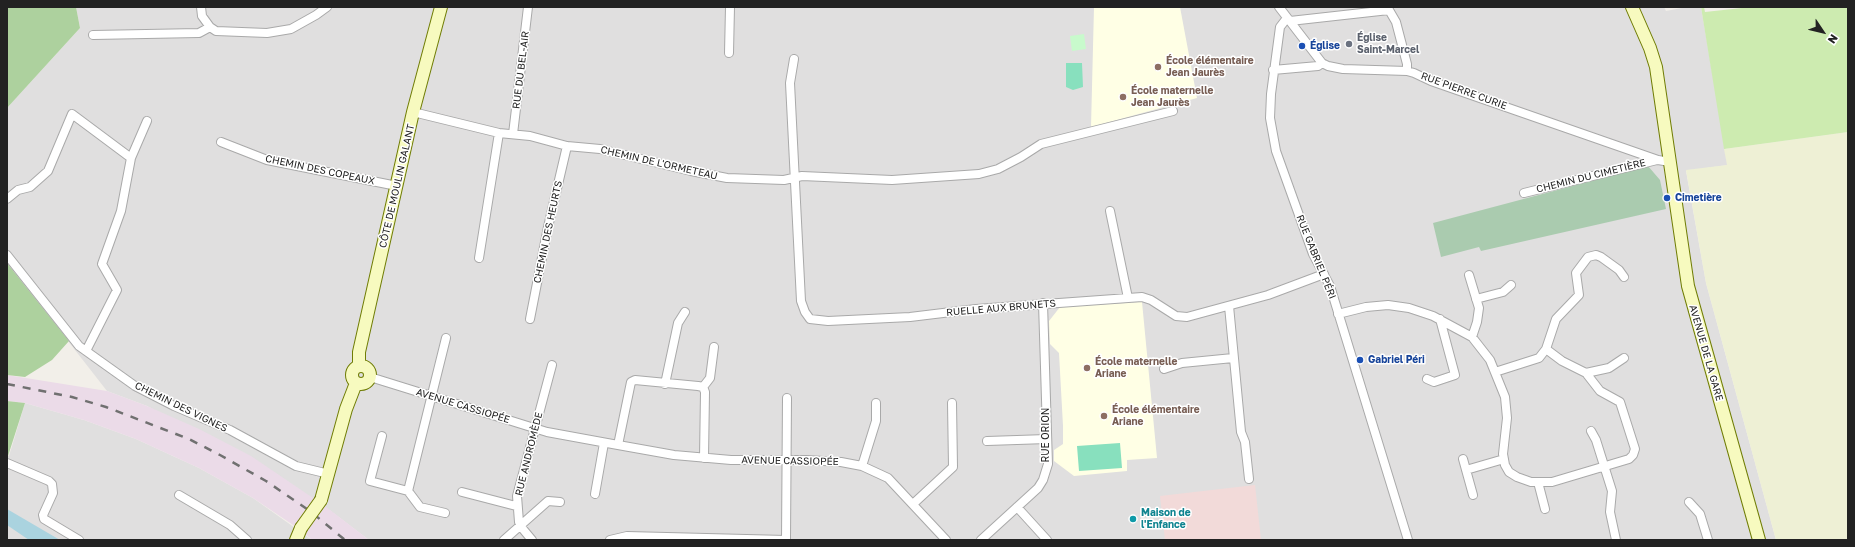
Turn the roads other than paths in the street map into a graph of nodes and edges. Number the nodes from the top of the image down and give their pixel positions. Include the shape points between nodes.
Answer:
1 (201, 7) edge
2 (327, 7) edge
3 (442, 7) edge
4 (528, 7) edge
5 (730, 7) edge
6 (1279, 7) edge
7 (1632, 7) edge
8 (1288, 20) junction
9 (210, 27) junction
10 (93, 35) dead end
11 (729, 53) dead end
12 (794, 59) dead end
13 (1322, 63) junction
14 (1273, 70) junction
15 (1407, 71) junction
16 (1173, 111) dead end
17 (413, 112) junction
18 (147, 121) dead end
19 (499, 133) junction
20 (513, 134) junction
21 (221, 142) dead end
22 (567, 146) junction
23 (131, 158) junction
24 (1658, 160) junction
25 (1670, 162) junction
26 (796, 178) junction
27 (397, 186) junction
28 (1524, 193) dead end
29 (7, 200) edge
30 (1110, 211) dead end
31 (7, 255) edge
32 (479, 258) dead end
33 (1324, 274) junction
34 (1469, 276) dead end
35 (1624, 277) dead end
36 (1511, 285) dead end
37 (1128, 298) junction
38 (1476, 299) junction
39 (1043, 303) junction
40 (1229, 306) junction
41 (685, 312) dead end
42 (1338, 314) junction
43 (530, 319) dead end
44 (1440, 319) junction
45 (1472, 337) junction
46 (446, 338) dead end
47 (714, 347) dead end
48 (1546, 349) junction
49 (86, 351) junction
50 (1233, 358) junction
51 (1624, 358) dead end
52 (552, 365) dead end
53 (359, 366) junction
54 (1164, 369) dead end
55 (1495, 372) junction
56 (1586, 373) junction
57 (370, 378) junction
58 (1427, 379) dead end
59 (356, 383) junction
60 (665, 384) junction
61 (703, 387) junction
62 (431, 396) junction
63 (787, 398) dead end
64 (876, 403) dead end
65 (952, 403) dead end
66 (535, 428) junction
67 (1591, 431) dead end
68 (382, 436) dead end
69 (1047, 439) junction
70 (987, 441) dead end
71 (604, 443) junction
72 (618, 445) junction
73 (704, 458) junction
74 (1463, 459) dead end
75 (1504, 459) junction
76 (787, 460) junction
77 (7, 463) edge
78 (862, 466) junction
79 (1605, 467) junction
80 (1466, 470) junction
81 (329, 474) junction
82 (1249, 479) dead end
83 (1538, 482) junction
84 (408, 491) junction
85 (462, 492) dead end
86 (595, 494) dead end
87 (179, 495) dead end
88 (1473, 495) dead end
89 (560, 502) dead end
90 (1689, 502) dead end
91 (913, 504) junction
92 (516, 506) junction
93 (1017, 507) junction
94 (1545, 509) dead end
95 (445, 513) dead end
96 (521, 525) junction
97 (80, 540) edge
98 (247, 540) edge
99 (296, 540) edge
100 (504, 540) edge
101 (532, 540) edge
102 (610, 540) edge
103 (786, 540) edge
104 (946, 540) edge
105 (981, 540) edge
106 (1047, 540) edge
107 (1408, 540) edge
108 (1616, 540) edge
109 (1708, 540) edge
110 (1759, 540) edge

1 - 9 street via 202,16
2 - 9 street via 291,29 267,33 216,31
3 - 17 street, CÔTE DE MOULIN GALANT
4 - 20 street, RUE DU BEL-AIR
5 - 11 street
6 - 8 street
7 - 25 street, AVENUE DE LA GARE via 1656,67
8 - 13 street
8 - 14 street, RUE GABRIEL PÉRI via 1280,27
8 - 15 street via 1389,10 1396,22
9 - 10 street via 199,33
12 - 26 street via 790,83
13 - 14 street via 1318,66
13 - 15 street, RUE PIERRE CURIE via 1343,69
14 - 33 street, RUE GABRIEL PÉRI via 1270,112 1276,151 1315,258
15 - 24 street, RUE PIERRE CURIE
16 - 26 street, CHEMIN DE L'ORMETEAU via 1041,144 998,170 980,174 892,180 802,176
17 - 19 street, CHEMIN DE L'ORMETEAU
17 - 27 street, CÔTE DE MOULIN GALANT
18 - 23 street
19 - 20 street, CHEMIN DE L'ORMETEAU
19 - 32 street
20 - 22 street, CHEMIN DE L'ORMETEAU
21 - 27 street, CHEMIN DES COPEAUX via 267,160
22 - 26 street, CHEMIN DE L'ORMETEAU via 600,148 727,178
22 - 43 street, CHEMIN DES HEURTS
23 - 29 street via 72,114 48,171 30,187 18,190
23 - 49 street via 121,211 102,264 117,290
24 - 25 street, RUE PIERRE CURIE
24 - 28 street, CHEMIN DU CIMETIÈRE
25 - 110 street, AVENUE DE LA GARE via 1688,286
26 - 39 street, RUELLE AUX BRUNETS via 801,301 810,319 828,321 910,318
27 - 53 street, CÔTE DE MOULIN GALANT via 359,352
30 - 37 street
31 - 49 street, CHEMIN DES VIGNES via 74,340
33 - 40 street, RUELLE AUX BRUNETS via 1296,286
33 - 42 street, RUE GABRIEL PÉRI
34 - 38 street
35 - 48 street via 1619,270 1601,257 1588,257 1576,273 1579,295 1559,315
36 - 38 street via 1503,292
37 - 39 street, RUELLE AUX BRUNETS
37 - 40 street, RUELLE AUX BRUNETS via 1146,298 1176,316 1187,317
38 - 45 street via 1479,308
39 - 69 street, RUE ORION
40 - 50 street
41 - 60 street via 678,323
42 - 44 street via 1388,305 1409,308
42 - 107 street, RUE GABRIEL PÉRI
44 - 45 street
44 - 58 street via 1455,375 1434,382
45 - 55 street via 1490,360
46 - 62 street
47 - 61 street via 710,378
48 - 55 street via 1539,358
48 - 56 street via 1562,361
49 - 81 street, CHEMIN DES VIGNES via 143,391 230,430 296,466
50 - 54 street via 1182,363
50 - 82 street
51 - 56 street via 1609,368
52 - 66 street, RUE ANDROMÈDE
53 - 57 street via 368,370
53 - 59 street, CÔTE DE MOULIN GALANT via 352,372
55 - 75 street via 1504,397 1507,418
56 - 79 street via 1600,391 1620,402 1635,449 1629,459
57 - 59 street via 365,384
57 - 62 street, AVENUE CASSIOPÉE
59 - 81 street, CÔTE DE MOULIN GALANT via 346,409
60 - 61 street
60 - 72 street via 635,380 631,382
61 - 73 street
62 - 66 street, AVENUE CASSIOPÉE
62 - 84 street
63 - 76 street
64 - 78 street via 876,421
65 - 91 street via 953,467
66 - 71 street, AVENUE CASSIOPÉE
66 - 92 street, RUE ANDROMÈDE
67 - 79 street
68 - 84 street via 370,481
69 - 70 street
69 - 93 street, RUE ORION via 1048,464 1043,480
71 - 72 street, AVENUE CASSIOPÉE
71 - 86 street
72 - 73 street, AVENUE CASSIOPÉE
73 - 76 street, AVENUE CASSIOPÉE
74 - 80 street
75 - 80 street
75 - 83 street via 1509,472 1517,477
76 - 78 street, AVENUE CASSIOPÉE via 840,462
76 - 103 street
77 - 97 street via 52,484 53,493 43,515 44,519
78 - 91 street, AVENUE CASSIOPÉE via 888,478
79 - 83 street via 1552,482
79 - 108 street via 1612,492 1610,512
80 - 88 street
81 - 99 street, CÔTE DE MOULIN GALANT, bridge via 321,500 301,528
83 - 94 street
84 - 95 street via 420,507
85 - 92 street
87 - 98 street via 230,525
89 - 96 street via 548,501
90 - 109 street via 1700,514
91 - 104 street, AVENUE CASSIOPÉE
92 - 96 street, RUE ANDROMÈDE
93 - 105 street, RUE ORION
93 - 106 street
96 - 100 street
96 - 101 street, RUE ANDROMÈDE
102 - 103 street via 627,536

